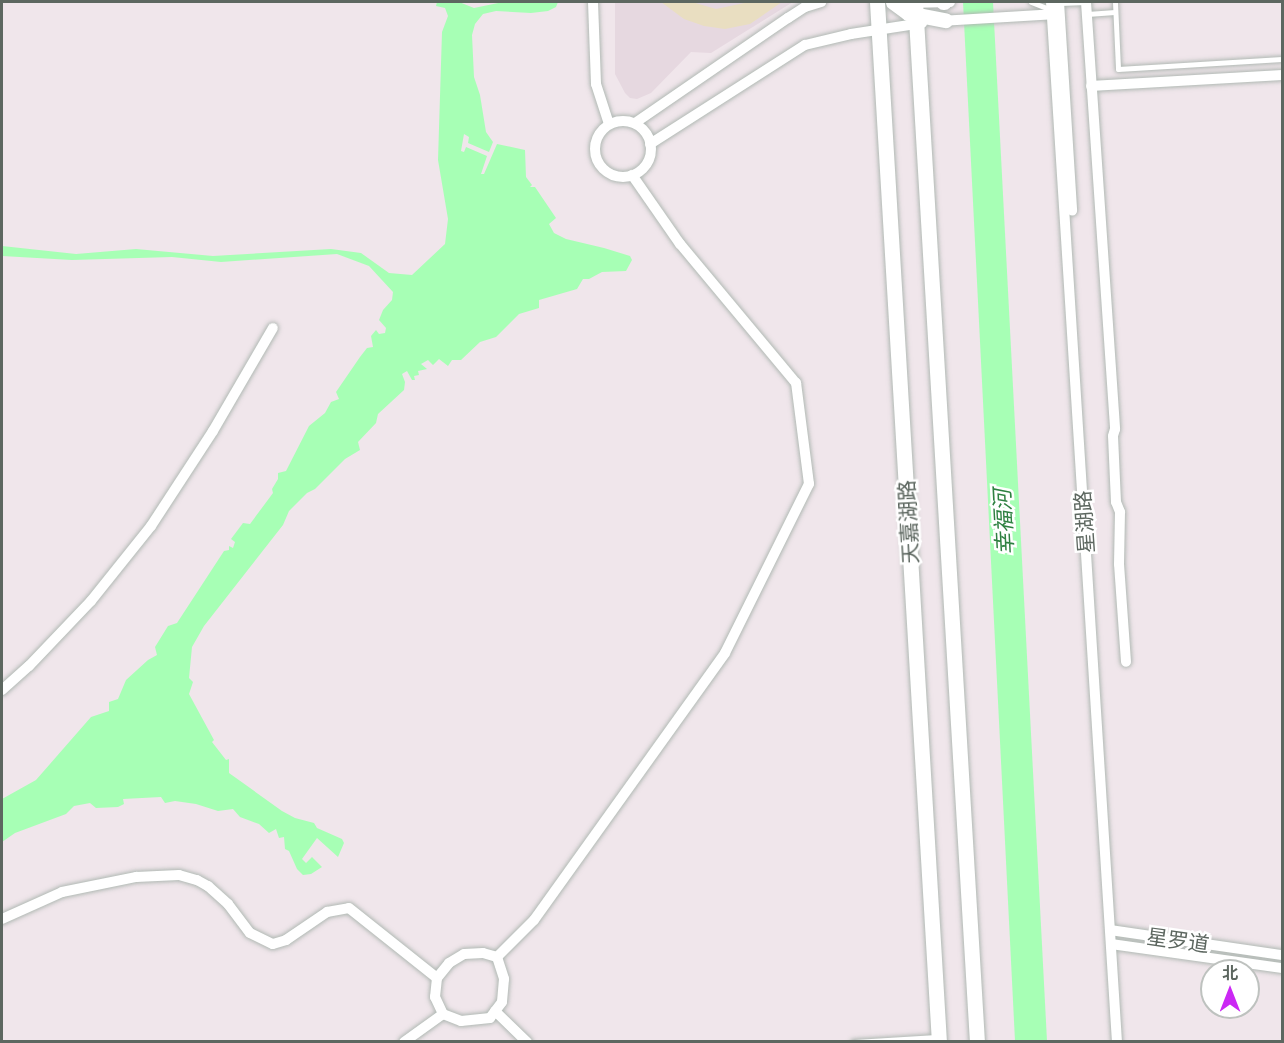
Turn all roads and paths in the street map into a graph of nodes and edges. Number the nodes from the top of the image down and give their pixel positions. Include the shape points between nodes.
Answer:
1 (593, 2) edge
2 (821, 2) edge
3 (874, 2) edge
4 (893, 2) edge
5 (944, 2) edge
6 (950, 2) edge
7 (1031, 2) edge
8 (1086, 2) edge
9 (1115, 2) edge
10 (1056, 8) edge
11 (915, 11) edge
12 (1115, 12) junction
13 (1087, 14) junction
14 (1010, 16) junction
15 (945, 20) joint
16 (878, 30) junction
17 (1058, 37) junction
18 (1282, 59) edge
19 (1282, 75) edge
20 (1091, 86) junction
21 (635, 123) junction
22 (609, 124) junction
23 (650, 144) junction
24 (632, 176) junction
25 (273, 328) dead end
26 (1126, 662) dead end
27 (2, 690) edge
28 (2, 919) edge
29 (1113, 930) junction
30 (1114, 944) junction
31 (1282, 955) edge
32 (497, 957) junction
33 (1282, 968) edge
34 (437, 978) junction
35 (495, 1011) junction
36 (443, 1014) junction
37 (939, 1039) edge
38 (404, 1041) edge
39 (527, 1041) edge
40 (853, 1041) edge
41 (977, 1041) edge
42 (1117, 1041) edge
43 (1123, 1041) edge

1 - 22 street via 596,84
2 - 21 street via 788,18
3 - 4 street
3 - 16 street, 天嘉湖路
4 - 11 street
5 - 6 street
5 - 11 street
7 - 10 lane
8 - 10 lane
8 - 13 street
9 - 12 lane
10 - 14 street
10 - 17 street, 星湖路
11 - 15 street
11 - 16 street
11 - 41 street, 天嘉湖路
12 - 13 lane
12 - 18 lane via 1118,69
13 - 20 street
14 - 15 street
14 - 17 lane via 1044,21
16 - 23 street via 805,45
16 - 37 street, 天嘉湖路
17 - 29 street, 星湖路
19 - 20 street
20 - 26 street via 1115,429
21 - 22 street
21 - 23 street
22 - 24 street via 597,138 595,156 605,171
23 - 24 street via 649,160
24 - 32 street via 680,243 796,384 809,484 725,653 534,920
25 - 27 street via 151,526 91,601
28 - 34 street via 62,892 136,877 179,875 208,886 228,903 250,933 273,944 286,940 327,912 349,908
29 - 30 street, 星湖路
29 - 31 street, 星罗道
30 - 33 street, 星罗道
30 - 42 street, 星湖路
30 - 43 street, 星湖路
32 - 34 street via 464,954 449,963
32 - 35 street via 504,979 502,1002
34 - 36 street via 435,997
35 - 36 street via 490,1018 461,1021
35 - 39 street
36 - 38 street
37 - 40 lane

